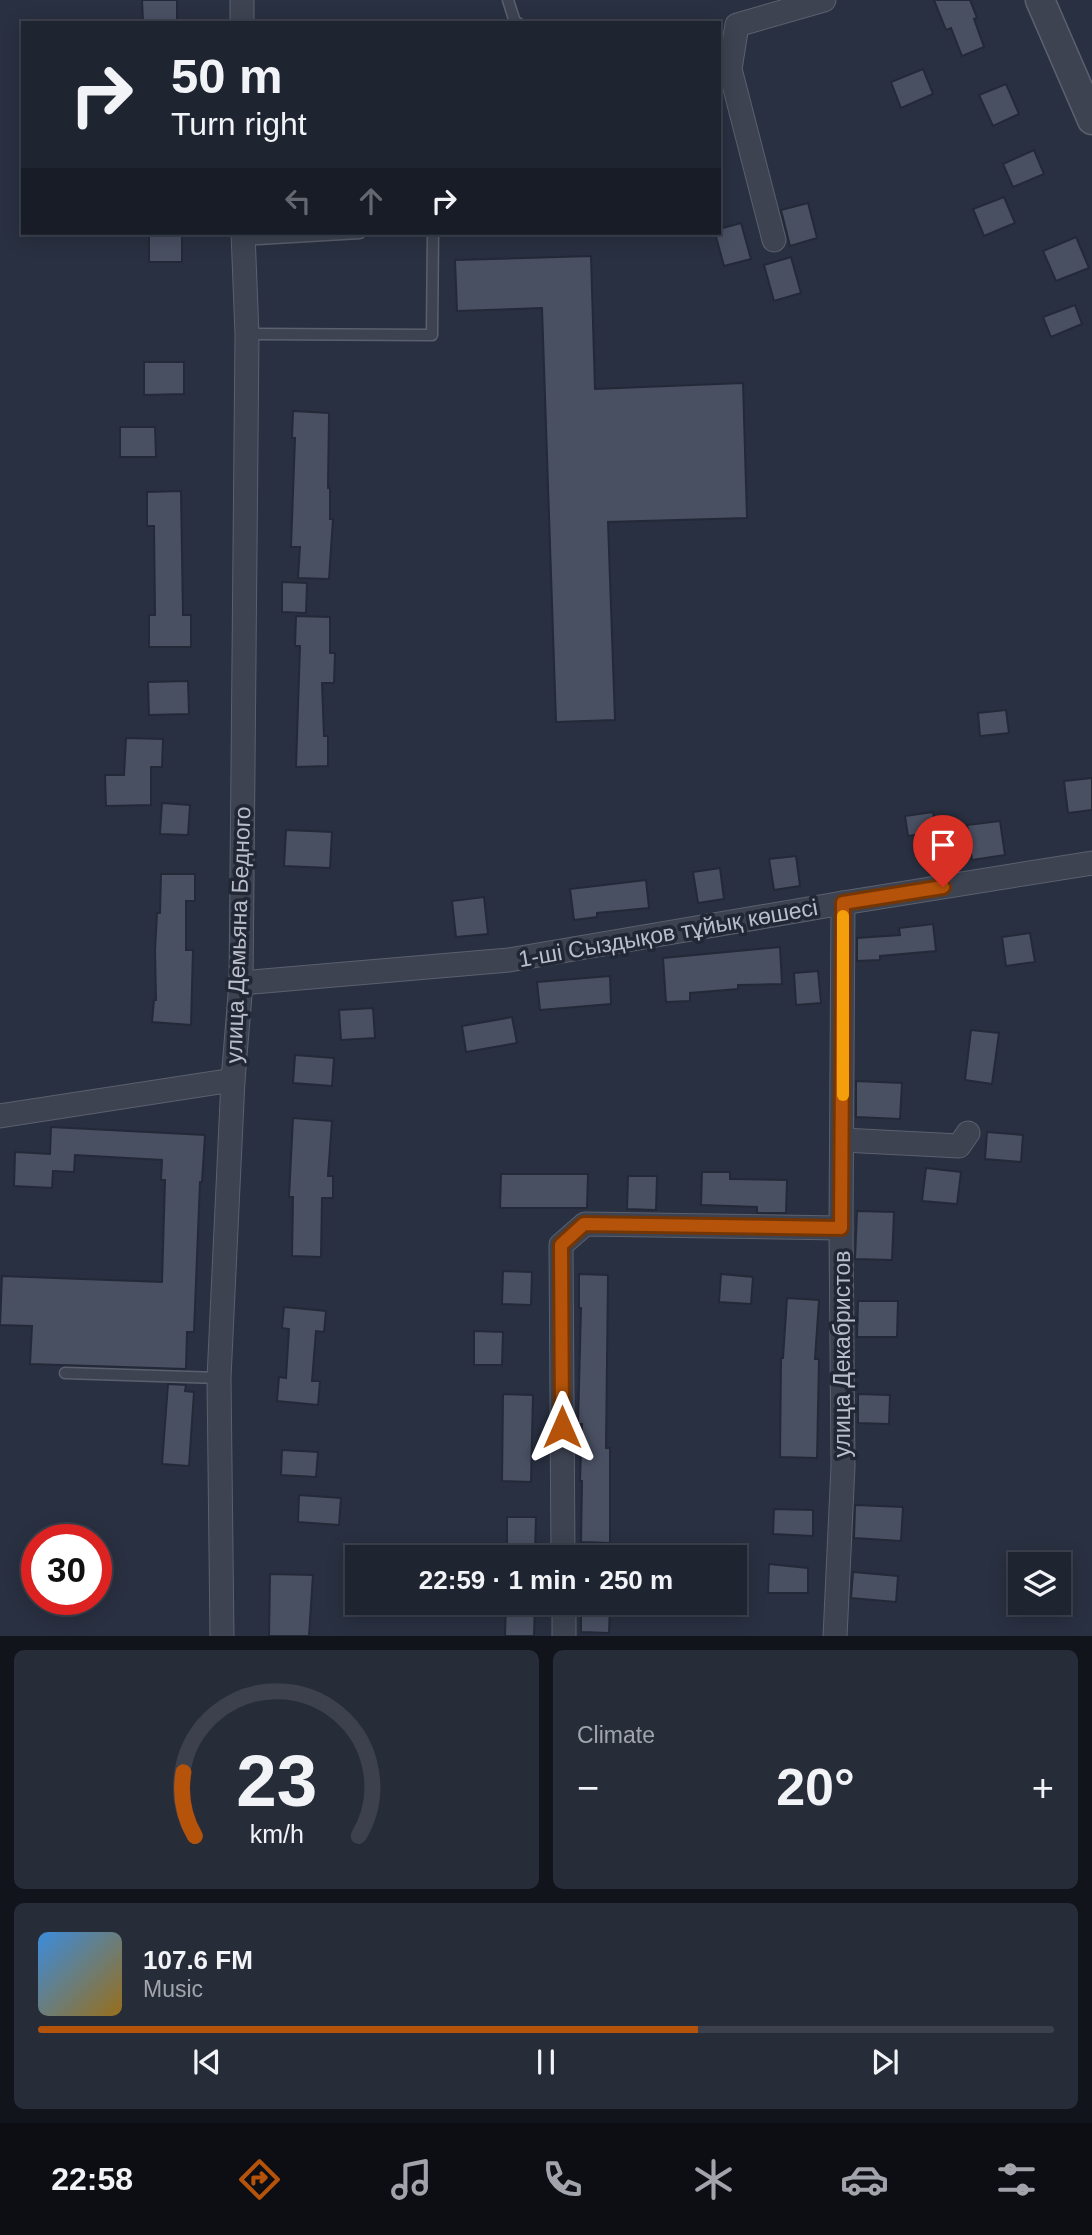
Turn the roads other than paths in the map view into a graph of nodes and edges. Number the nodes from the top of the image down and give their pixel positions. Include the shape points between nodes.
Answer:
1 (242, 0) edge
2 (508, 0) edge
3 (824, 0) edge
4 (1043, 1) edge
5 (242, 21) edge
6 (515, 21) edge
7 (1092, 120) edge
8 (282, 235) edge
9 (433, 235) edge
10 (243, 236) edge
11 (774, 240) dead end
12 (247, 334) junction
13 (1092, 863) edge
14 (843, 903) junction
15 (241, 983) junction
16 (233, 1080) junction
17 (0, 1116) edge
18 (968, 1133) dead end
19 (843, 1140) junction
20 (841, 1228) junction
21 (65, 1373) dead end
22 (219, 1378) junction
23 (563, 1545) edge
24 (564, 1615) edge
25 (222, 1636) edge
26 (564, 1636) edge
27 (835, 1636) edge

1 - 5 street
2 - 6 lane
3 - 11 street via 737,25 730,69
4 - 7 street
8 - 10 lane
9 - 12 lane via 432,335
10 - 12 street, улица Демьяна Бедного
12 - 15 street, улица Демьяна Бедного
13 - 14 street, 1-ші Сыздықов тұйық көшесі
14 - 15 street, 1-ші Сыздықов тұйық көшесі via 509,960
14 - 19 street, улица Декабристов
15 - 16 street, улица Демьяна Бедного
16 - 17 street
16 - 22 street, улица Демьяна Бедного
18 - 19 street via 959,1146
19 - 20 street, улица Декабристов
20 - 23 street via 584,1224 561,1245
20 - 27 street, улица Декабристов via 843,1466
21 - 22 lane
22 - 25 street, улица Демьяна Бедного
24 - 26 street

